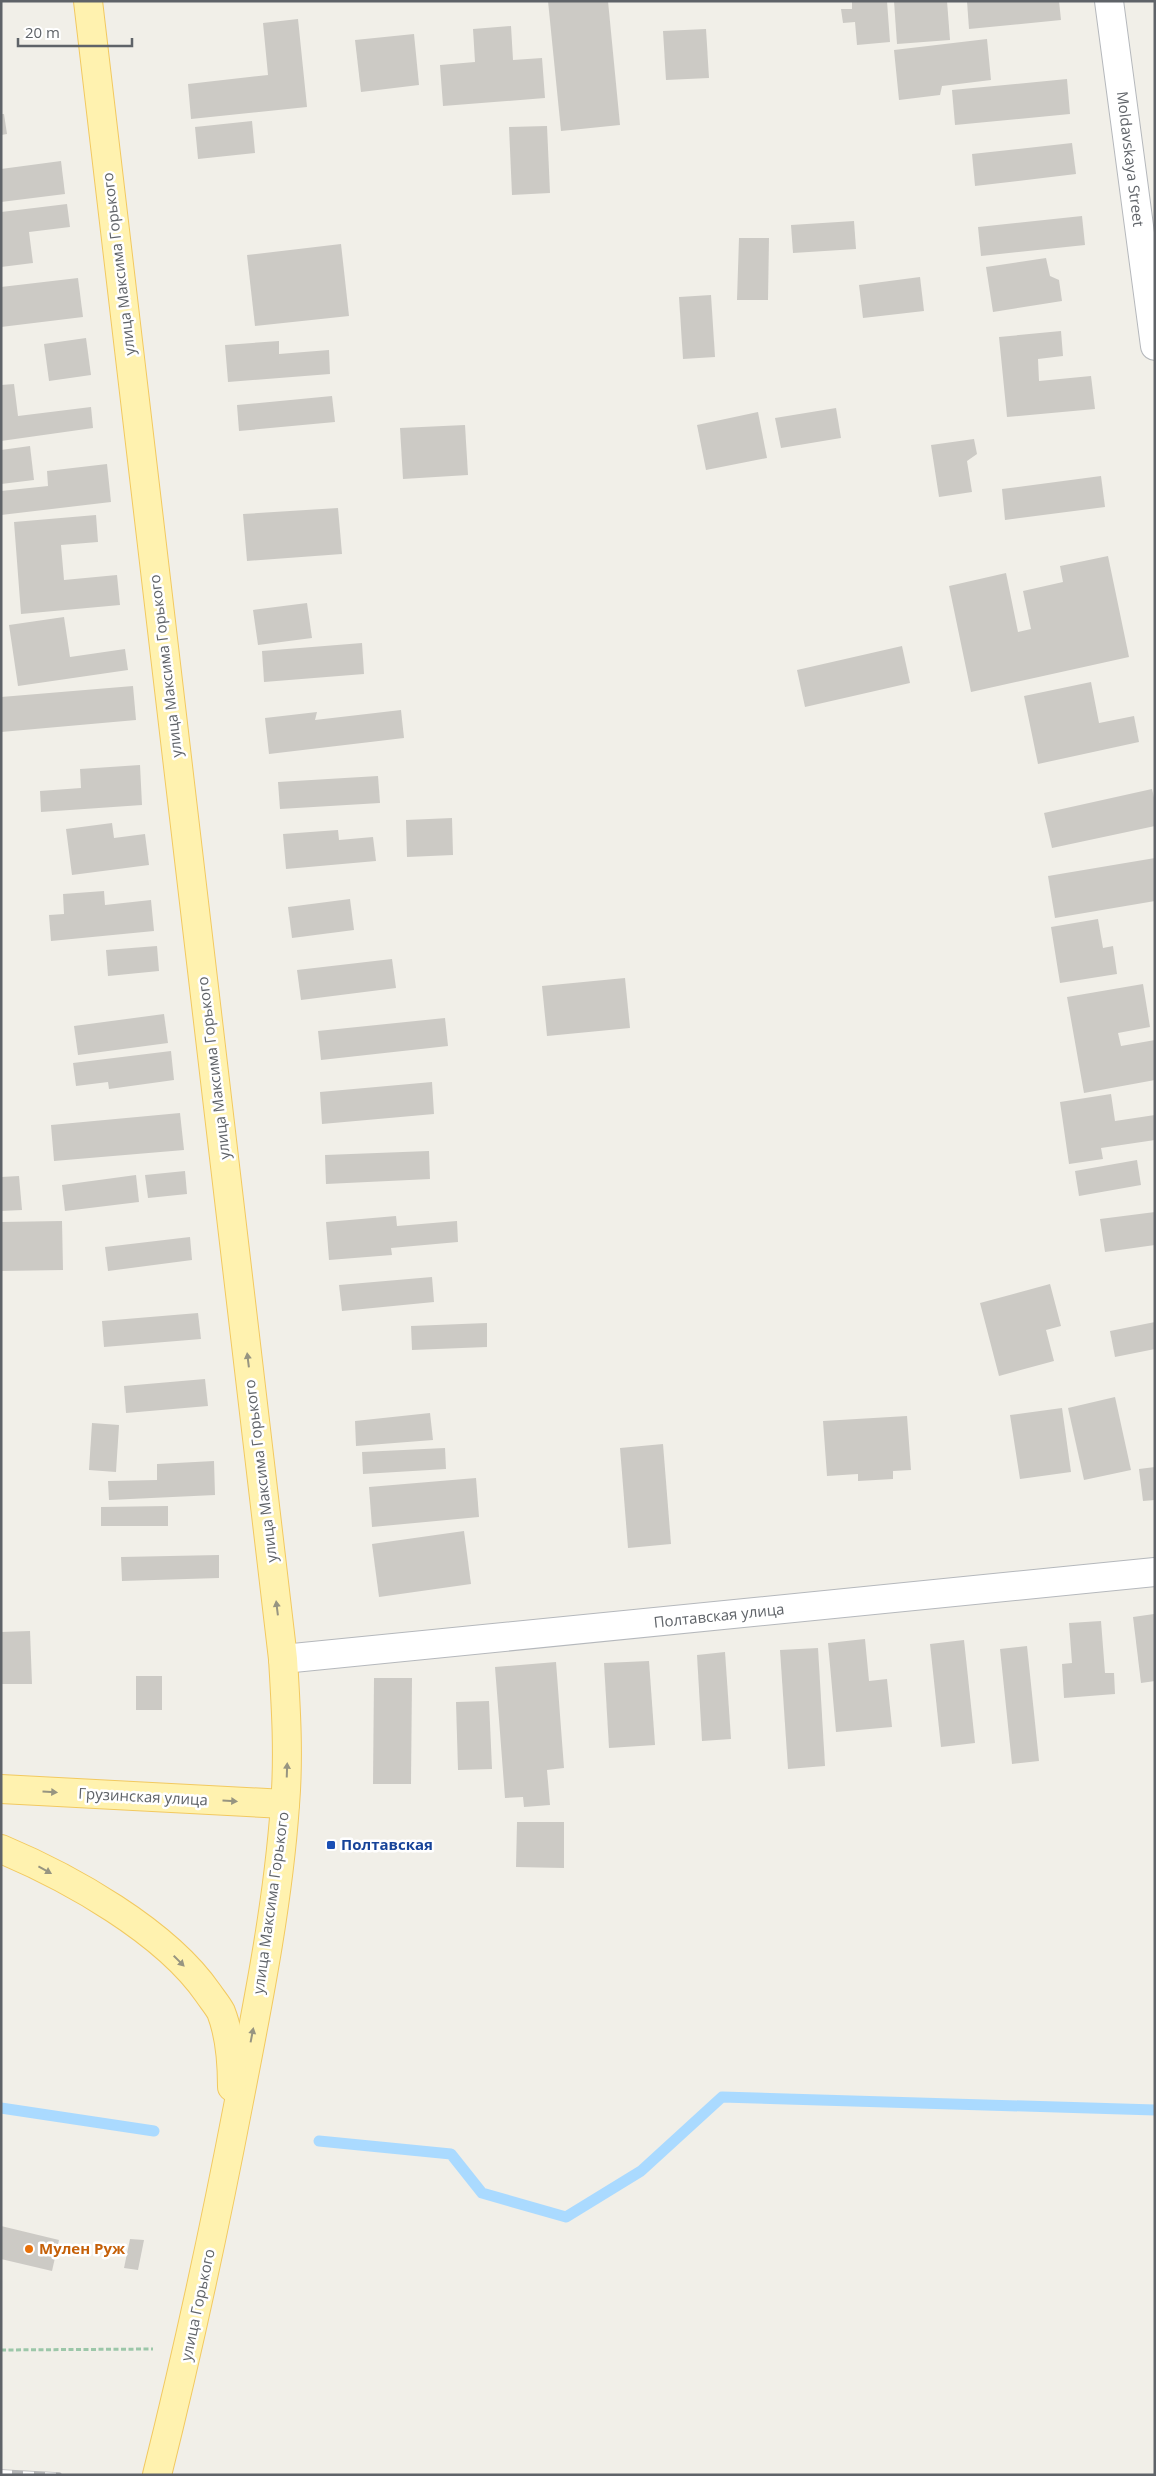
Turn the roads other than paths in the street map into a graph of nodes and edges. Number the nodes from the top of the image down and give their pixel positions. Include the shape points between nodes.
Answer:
1 (88, 1) edge
2 (1110, 1) edge
3 (1155, 346) edge
4 (1155, 1572) edge
5 (283, 1659) junction
6 (1, 1789) edge
7 (285, 1804) junction
8 (1, 1849) edge
9 (233, 2134) junction
10 (157, 2475) edge

5 -> 1 main road, улица Максима Горького
2 - 3 street, Moldavskaya Street
4 - 5 street, Полтавская улица
7 -> 5 main road, улица Максима Горького via 288,1738
6 -> 7 main road, Грузинская улица
9 -> 7 main road, улица Максима Горького via 275,1896
8 -> 9 main road via 109,1905 167,1949 199,1981 220,2012 232,2062
9 - 10 main road, улица Горького via 189,2349

